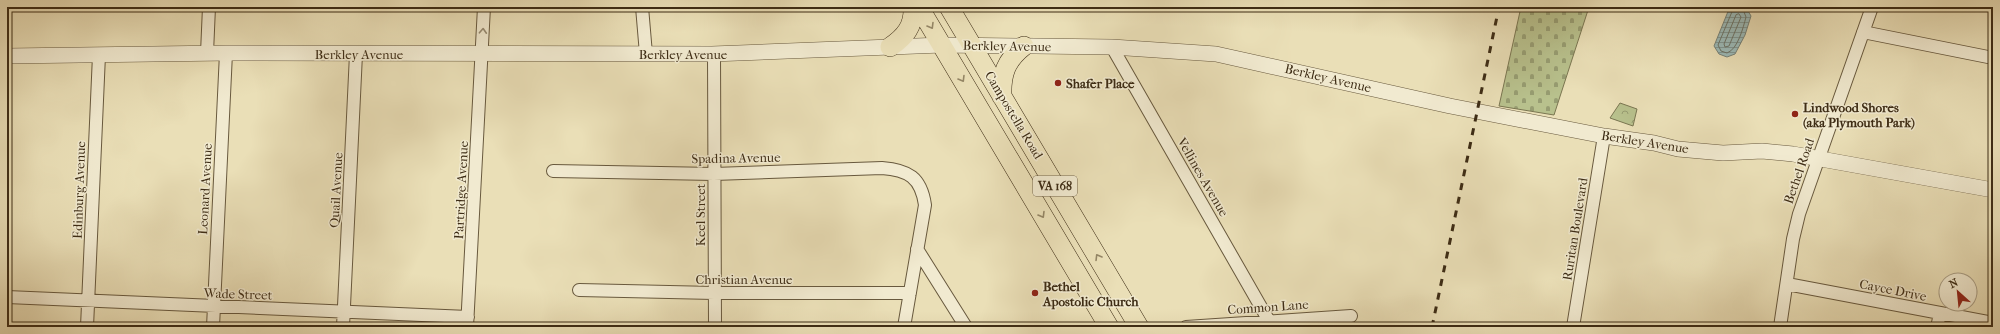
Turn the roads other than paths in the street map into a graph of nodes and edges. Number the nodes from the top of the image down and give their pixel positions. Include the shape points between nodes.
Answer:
1 (208, 7) edge
2 (484, 7) edge
3 (642, 7) edge
4 (913, 7) edge
5 (919, 7) edge
6 (949, 7) edge
7 (1872, 7) edge
8 (1863, 32) junction
9 (942, 45) junction
10 (972, 45) junction
11 (1024, 46) junction
12 (890, 47) junction
13 (1112, 47) junction
14 (207, 53) junction
15 (226, 53) junction
16 (356, 54) junction
17 (482, 54) junction
18 (646, 54) junction
19 (714, 54) junction
20 (99, 55) junction
21 (7, 56) edge
22 (1993, 58) edge
23 (1002, 97) junction
24 (1604, 136) junction
25 (1819, 158) junction
26 (553, 171) dead end
27 (714, 174) junction
28 (1993, 190) edge
29 (918, 249) junction
30 (1787, 284) junction
31 (579, 290) dead end
32 (714, 293) junction
33 (910, 293) junction
34 (7, 297) edge
35 (88, 301) junction
36 (214, 307) junction
37 (344, 312) junction
38 (1940, 314) junction
39 (1351, 316) dead end
40 (1269, 321) junction
41 (468, 322) edge
42 (1993, 323) edge
43 (87, 327) edge
44 (213, 327) edge
45 (343, 327) edge
46 (715, 327) edge
47 (904, 327) edge
48 (966, 327) edge
49 (1109, 327) edge
50 (1139, 327) edge
51 (1186, 327) edge
52 (1573, 327) edge
53 (1780, 327) edge
54 (1937, 327) edge

1 - 14 street
17 -> 2 street, Partridge Avenue
3 - 18 street
4 - 12 main road via 913,19 908,31
5 -> 9 main road, Campostella Road / VA 168
6 - 10 main road, Campostella Road / VA 168
7 - 8 street, Bethel Road
8 - 22 street
8 - 25 street, Bethel Road
9 - 10 street, Berkley Avenue
9 - 12 street, Berkley Avenue
9 -> 49 main road, Campostella Road / VA 168
10 - 11 street, Berkley Avenue
10 - 23 main road, Campostella Road / VA 168
11 - 13 street, Berkley Avenue
11 - 23 main road via 1006,65
12 - 19 street, Berkley Avenue
13 - 24 street, Berkley Avenue via 1216,54 1450,106
13 - 40 street, Vellines Avenue
14 - 15 street, Berkley Avenue
14 - 20 street, Berkley Avenue
15 - 16 street, Berkley Avenue
15 - 36 street, Leonard Avenue
16 - 17 street, Berkley Avenue
16 - 37 street, Quail Avenue
17 - 18 street, Berkley Avenue
17 - 41 street, Partridge Avenue
18 - 19 street, Berkley Avenue
19 - 27 street, Keel Street
20 - 21 street, Berkley Avenue
20 - 35 street, Edinburg Avenue
50 -> 23 main road, Campostella Road / VA 168
24 - 25 street, Berkley Avenue via 1711,153 1762,151
24 - 52 street, Ruritan Boulevard
25 - 28 street, Berkley Avenue
25 - 30 street, Bethel Road via 1799,214
26 - 27 street, Spadina Avenue
27 - 29 street, Spadina Avenue via 882,168 904,171 916,181 924,197
27 - 32 street, Keel Street
29 - 33 street
29 - 48 street
30 - 38 street, Cayce Drive
30 - 53 street, Bethel Road
31 - 32 street, Christian Avenue
32 - 33 street, Christian Avenue
32 - 46 street, Keel Street
33 - 47 street
34 - 35 street, Wade Street
35 - 36 street, Wade Street
35 - 43 street, Edinburg Avenue
36 - 37 street, Wade Street
36 - 44 street, Leonard Avenue
37 - 41 street, Wade Street
37 - 45 street, Quail Avenue
38 - 42 street, Cayce Drive
38 - 54 street
39 - 40 street, Common Lane
40 - 51 street, Common Lane

